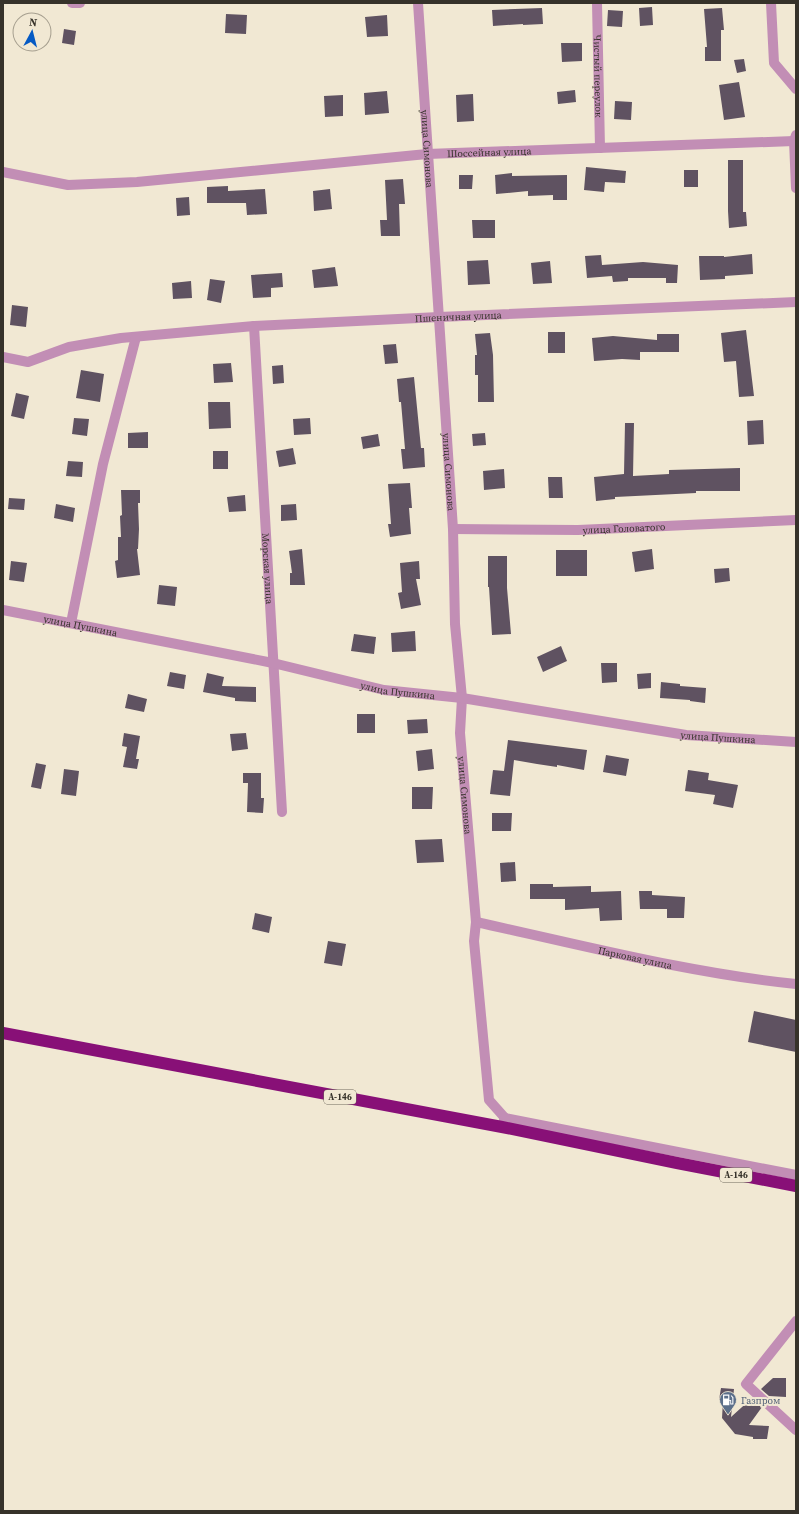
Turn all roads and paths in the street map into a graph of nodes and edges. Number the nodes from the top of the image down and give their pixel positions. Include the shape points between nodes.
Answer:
1 (72, 3) edge
2 (80, 3) edge
3 (418, 3) edge
4 (597, 3) edge
5 (771, 3) edge
6 (796, 89) edge
7 (795, 138) edge
8 (600, 148) junction
9 (427, 154) junction
10 (3, 172) edge
11 (796, 188) edge
12 (796, 302) edge
13 (439, 317) junction
14 (254, 326) junction
15 (136, 337) junction
16 (3, 357) edge
17 (796, 520) edge
18 (453, 529) junction
19 (3, 610) edge
20 (71, 623) junction
21 (273, 663) junction
22 (462, 698) junction
23 (796, 742) edge
24 (282, 812) dead end
25 (476, 922) junction
26 (796, 984) edge
27 (3, 1033) edge
28 (504, 1122) junction
29 (796, 1175) edge
30 (796, 1186) edge
31 (796, 1321) edge
32 (796, 1430) edge

1 - 2 street
3 - 9 street, улица Симонова
4 - 8 street, Чистый переулок
5 - 6 street via 774,63
7 - 8 street, Шоссейная улица
7 - 11 street
8 - 9 street, Шоссейная улица
9 - 10 street, Шоссейная улица via 138,182 68,185
9 - 13 street, улица Симонова
12 - 13 street, Пшеничная улица
13 - 14 street, Пшеничная улица
13 - 18 street, улица Симонова
14 - 15 street, Пшеничная улица
14 - 21 street, Морская улица
15 - 16 street, Пшеничная улица via 68,347 28,362
15 - 20 street via 103,464
17 - 18 street, улица Головатого via 578,530
18 - 22 street, улица Симонова via 456,624
19 - 20 street, улица Пушкина
20 - 21 street, улица Пушкина
21 - 22 street, улица Пушкина via 384,690
21 - 24 street, Морская улица
22 - 23 street, улица Пушкина via 686,735
22 - 25 street, улица Симонова via 460,733
25 - 26 street, Парковая улица via 659,962 770,982
25 - 28 street, улица Симонова via 474,941 489,1100
27 - 28 highway, А-146
28 - 29 street
28 - 30 highway, А-146 via 677,1163
31 - 32 street via 746,1384

